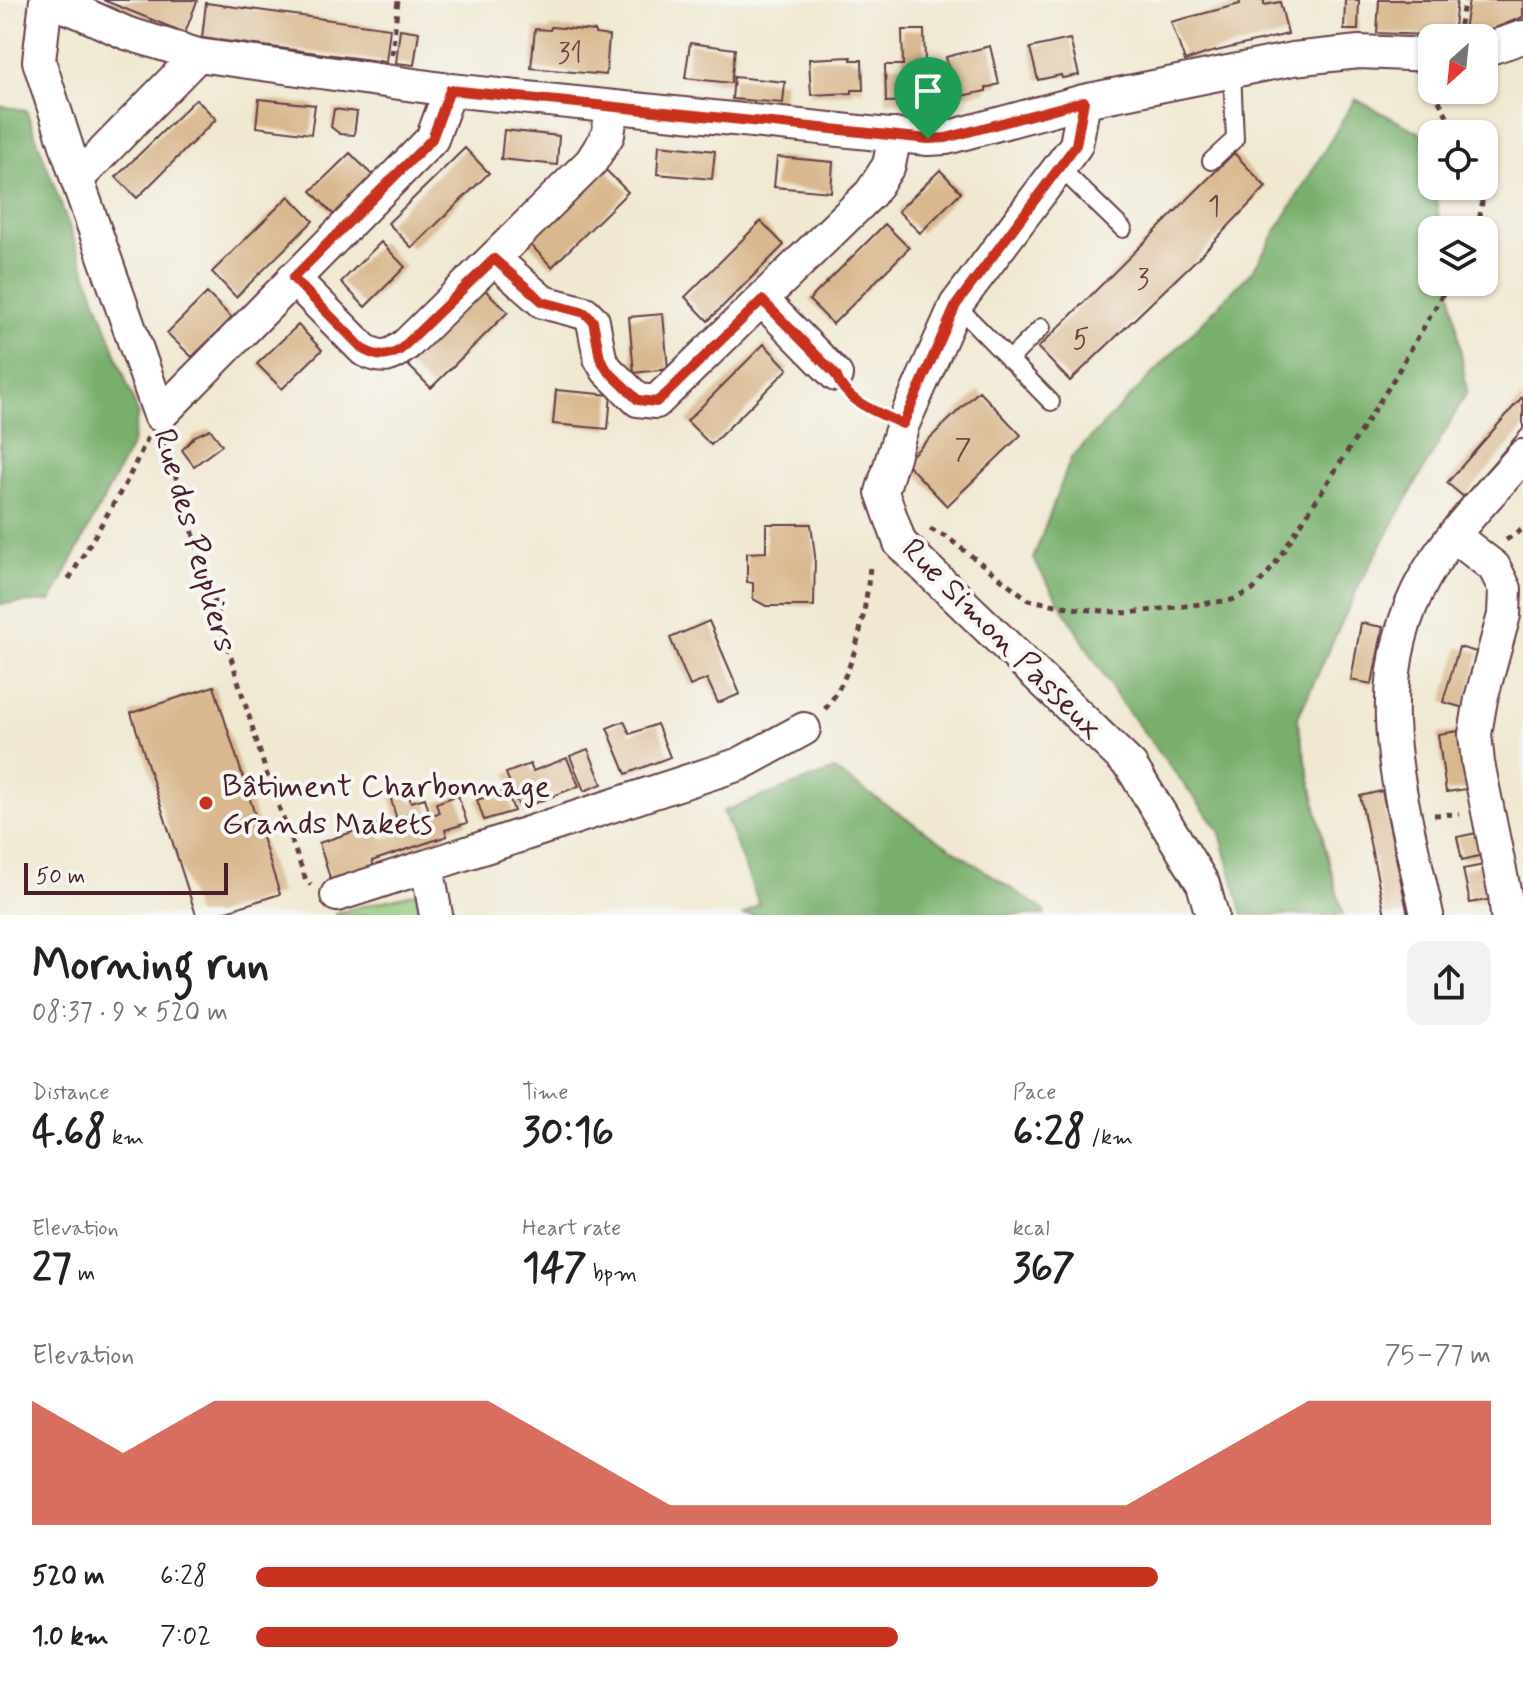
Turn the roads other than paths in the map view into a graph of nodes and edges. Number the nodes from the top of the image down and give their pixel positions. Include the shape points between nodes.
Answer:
1 (45, 0) edge
2 (1523, 37) edge
3 (1498, 45) edge
4 (1418, 54) edge
5 (198, 55) junction
6 (1232, 71) junction
7 (450, 90) junction
8 (1084, 101) junction
9 (612, 107) junction
10 (895, 135) junction
11 (1211, 161) dead end
12 (1059, 167) junction
13 (77, 179) junction
14 (1123, 229) dead end
15 (494, 259) junction
16 (293, 278) junction
17 (762, 300) junction
18 (956, 305) junction
19 (1042, 327) dead end
20 (1009, 360) junction
21 (836, 375) road end
22 (1051, 402) dead end
23 (1523, 456) edge
24 (1454, 536) junction
25 (804, 729) road end
26 (427, 866) junction
27 (337, 895) road end
28 (436, 915) edge
29 (1212, 915) edge
30 (1427, 915) edge
31 (1507, 915) edge

1 - 5 street
1 - 13 street, Rue des Peupliers via 39,61
2 - 3 street
4 - 6 street via 1359,52
5 - 7 street
5 - 13 street
6 - 8 street
6 - 11 lane via 1235,139
7 - 9 street
7 - 16 street, Rue des Peupliers via 432,139
8 - 10 street via 946,138
8 - 12 street, Rue Simon Passeux via 1076,145
9 - 10 street
9 - 15 street via 608,135 591,162
10 - 17 street via 889,165 871,193
12 - 14 lane
12 - 18 street, Rue Simon Passeux
13 - 16 street, Rue des Peupliers via 160,415
15 - 16 street via 390,356 364,350
15 - 17 street via 543,302 585,313 593,321 607,370 648,403 665,395
17 - 21 street
18 - 20 lane
18 - 29 street, Rue Simon Passeux via 903,424 882,492 900,543 1131,766 1203,884
19 - 20 lane
20 - 22 lane
23 - 24 street
24 - 30 street via 1409,611 1392,680 1393,746
24 - 31 street via 1494,567 1505,589 1504,615 1475,734
25 - 26 street via 740,764
26 - 27 street
26 - 28 street

